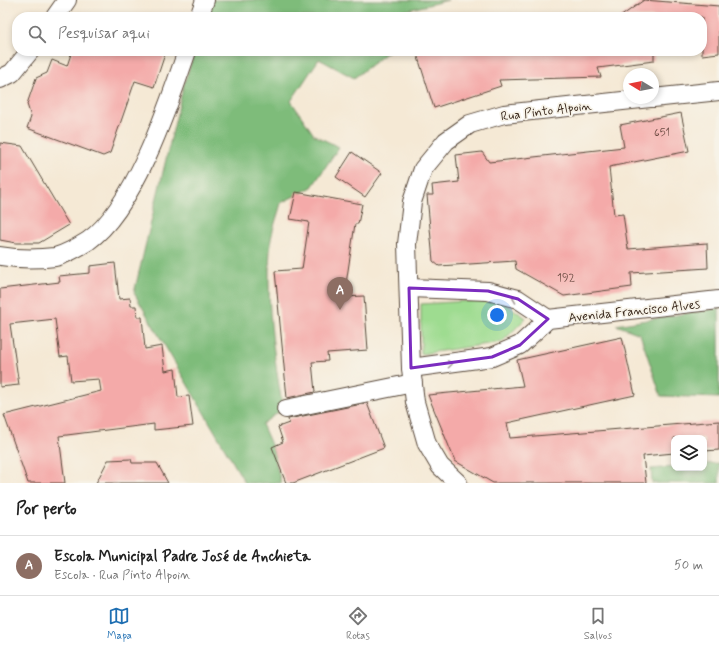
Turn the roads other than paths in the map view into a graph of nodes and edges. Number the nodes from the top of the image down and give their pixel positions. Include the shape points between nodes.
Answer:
1 (67, 0) edge
2 (205, 0) edge
3 (59, 12) edge
4 (201, 12) edge
5 (26, 56) edge
6 (185, 56) edge
7 (0, 79) edge
8 (719, 91) edge
9 (659, 97) edge
10 (623, 101) edge
11 (0, 256) edge
12 (409, 288) junction
13 (719, 300) edge
14 (548, 319) junction
15 (412, 375) junction
16 (286, 409) dead end
17 (458, 483) edge

1 - 3 street
2 - 4 street
5 - 7 street via 12,73
6 - 11 street via 149,152 114,215 88,240 56,256
8 - 9 street
10 - 12 street, Rua Pinto Alpoin via 504,114 470,124 446,141 424,169 412,202 407,244
14 -> 12 street via 518,299 488,291
12 - 15 street, Rua Pinto Alpoin
13 - 14 street, Avenida Francisco Alves
15 -> 14 street via 492,357 520,346
15 - 16 street
15 - 17 street, Rua Pinto Alpoin via 415,402 427,444 440,466

